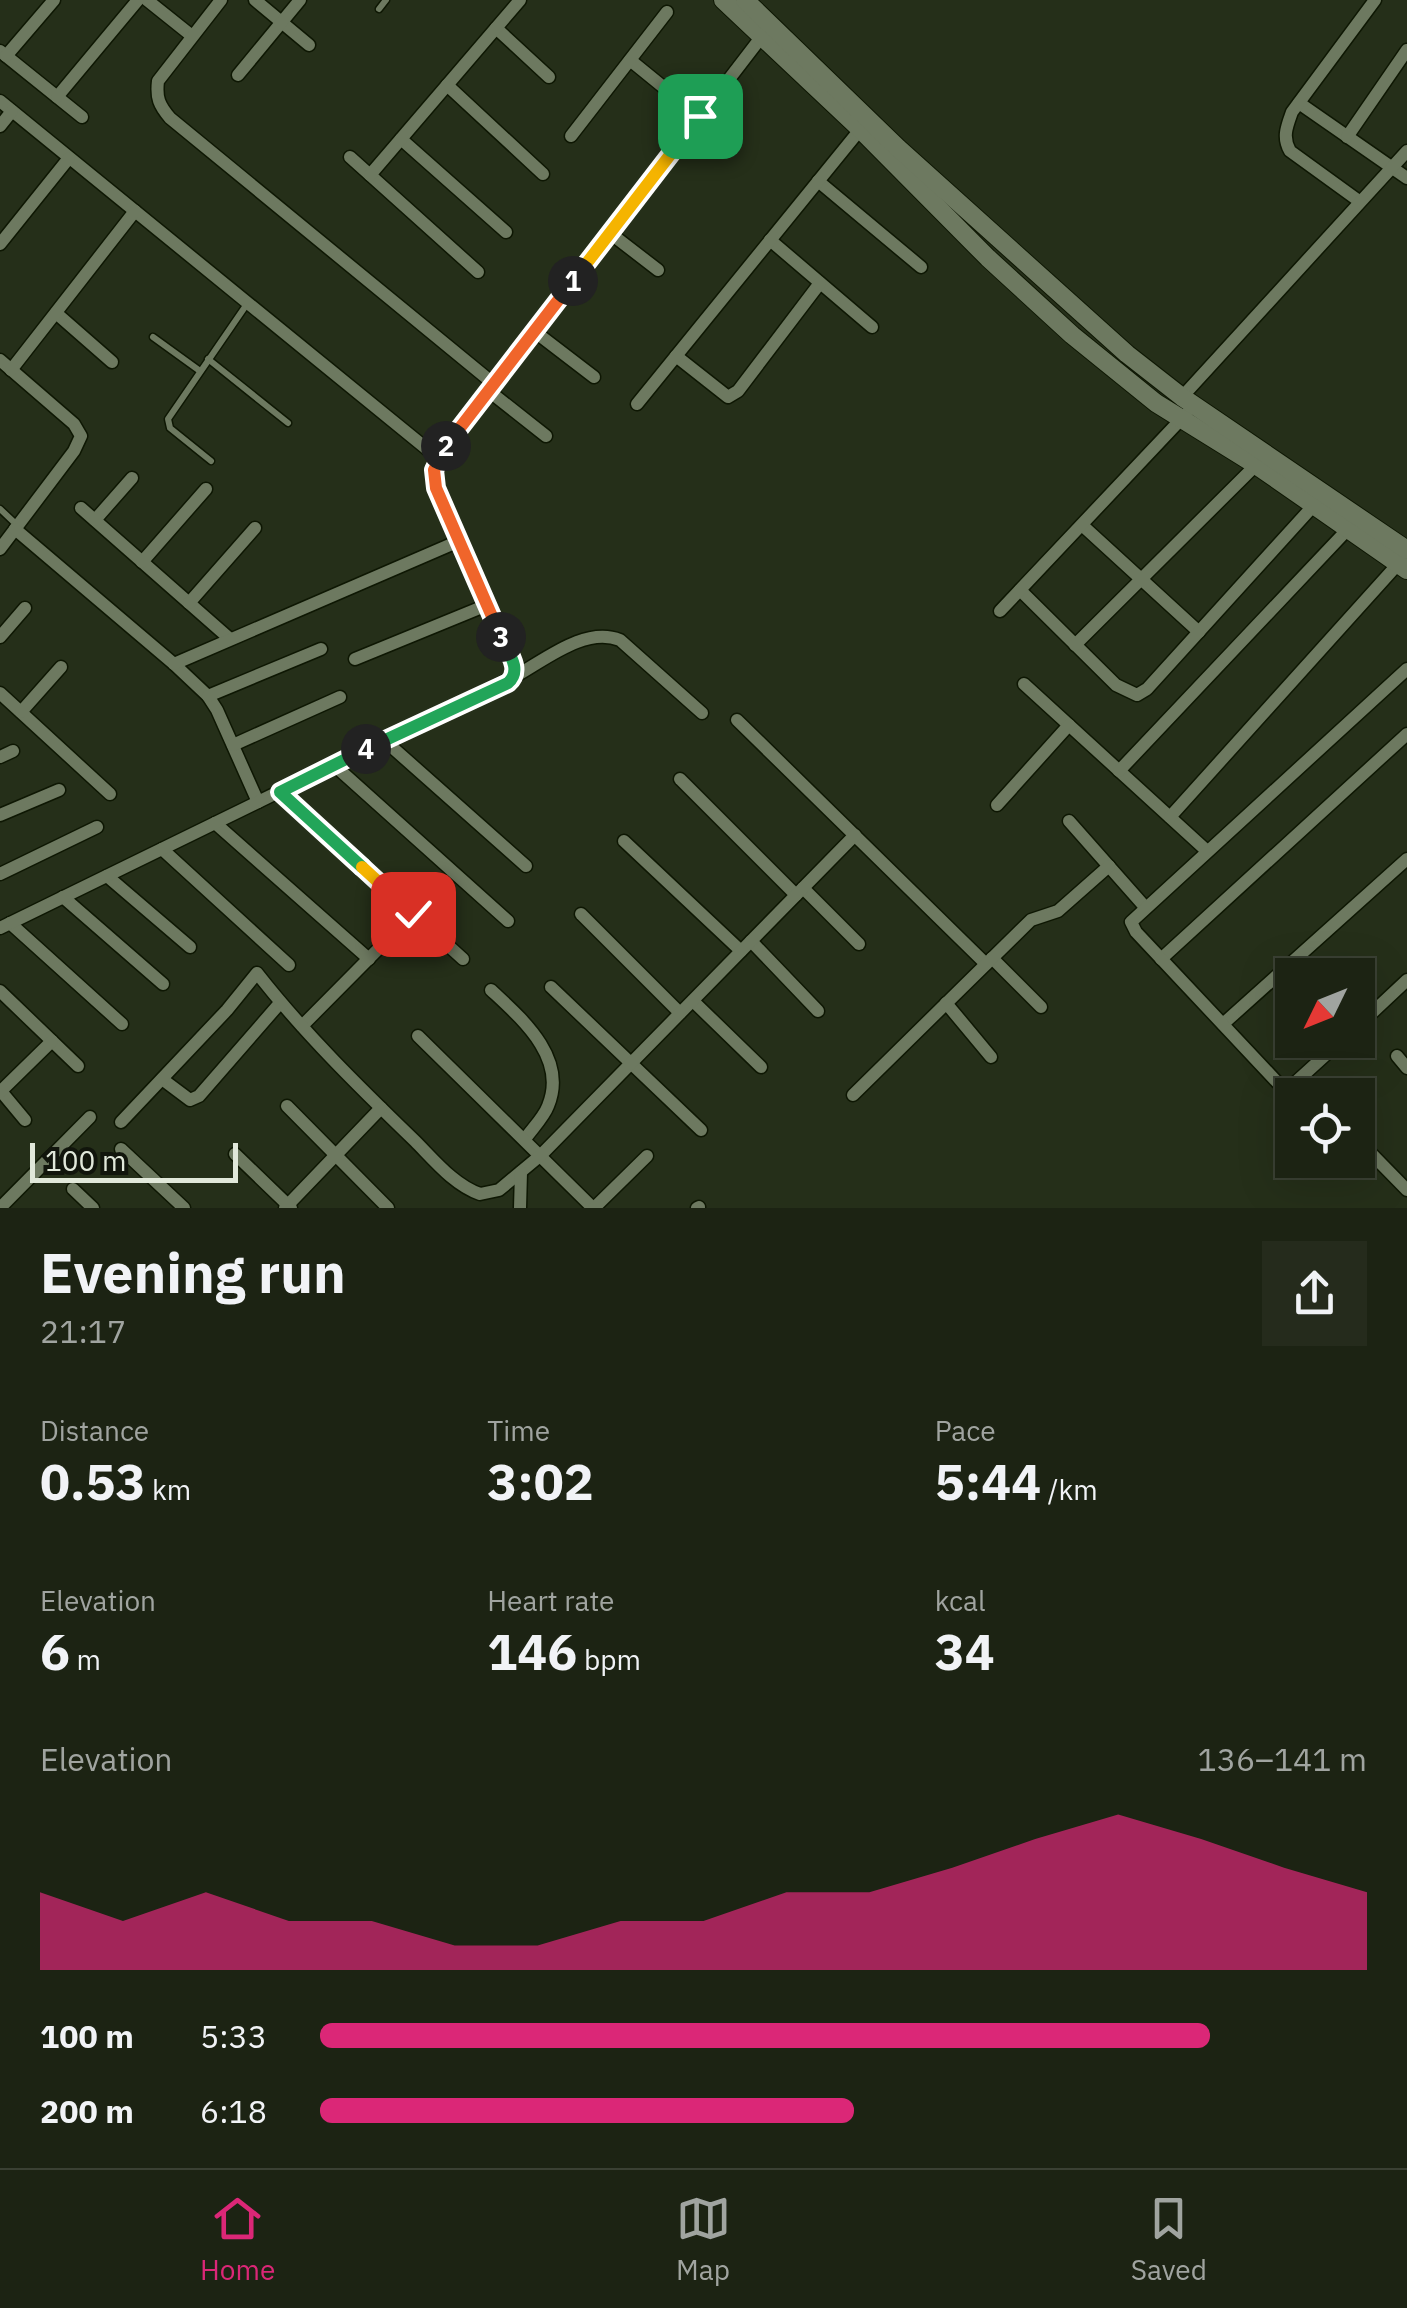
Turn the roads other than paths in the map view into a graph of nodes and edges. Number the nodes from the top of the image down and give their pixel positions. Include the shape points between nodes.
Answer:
1 (54, 0) edge
2 (138, 0) edge
3 (146, 0) edge
4 (221, 0) edge
5 (254, 0) edge
6 (300, 0) edge
7 (386, 0) edge
8 (520, 0) edge
9 (723, 0) edge
10 (745, 0) edge
11 (1375, 0) edge
12 (379, 9) dead end
13 (667, 12) dead end
14 (282, 22) junction
15 (496, 28) junction
16 (767, 30) junction
17 (192, 36) junction
18 (309, 45) dead end
19 (1407, 50) edge
20 (3, 54) edge
21 (630, 60) junction
22 (238, 76) dead end
23 (550, 76) dead end
24 (447, 85) junction
25 (57, 97) junction
26 (0, 101) edge
27 (1299, 103) junction
28 (12, 111) junction
29 (700, 116) junction
30 (82, 117) dead end
31 (864, 124) junction
32 (0, 126) edge
33 (571, 136) dead end
34 (1347, 136) junction
35 (401, 140) junction
36 (1407, 151) edge
37 (350, 157) dead end
38 (70, 158) junction
39 (1392, 168) junction
40 (543, 174) dead end
41 (370, 176) junction
42 (1407, 178) edge
43 (818, 181) junction
44 (1359, 201) junction
45 (135, 211) junction
46 (506, 232) dead end
47 (610, 233) junction
48 (770, 240) junction
49 (0, 244) edge
50 (920, 266) dead end
51 (658, 270) dead end
52 (478, 272) dead end
53 (820, 283) junction
54 (248, 303) junction
55 (56, 312) junction
56 (872, 327) dead end
57 (534, 331) junction
58 (153, 336) dead end
59 (676, 356) junction
60 (208, 359) junction
61 (112, 362) dead end
62 (6, 365) edge
63 (200, 371) junction
64 (594, 378) dead end
65 (491, 387) junction
66 (637, 404) dead end
67 (1186, 407) junction
68 (288, 422) dead end
69 (546, 436) dead end
70 (438, 458) junction
71 (212, 460) dead end
72 (1256, 465) junction
73 (132, 478) dead end
74 (206, 489) dead end
75 (1314, 505) junction
76 (0, 508) edge
77 (81, 508) dead end
78 (95, 520) junction
79 (1082, 525) junction
80 (17, 527) junction
81 (255, 528) dead end
82 (1348, 529) junction
83 (459, 541) junction
84 (0, 549) edge
85 (1404, 561) edge
86 (142, 562) junction
87 (1140, 579) junction
88 (1020, 590) junction
89 (189, 603) junction
90 (487, 605) junction
91 (25, 608) dead end
92 (1000, 612) dead end
93 (1199, 632) junction
94 (0, 637) edge
95 (230, 640) junction
96 (1075, 644) junction
97 (320, 649) dead end
98 (354, 658) dead end
99 (174, 664) junction
100 (61, 667) dead end
101 (1407, 670) edge
102 (514, 677) junction
103 (1024, 684) dead end
104 (0, 693) edge
105 (208, 696) junction
106 (340, 697) dead end
107 (21, 712) junction
108 (702, 713) dead end
109 (737, 720) dead end
110 (1069, 725) junction
111 (1407, 734) edge
112 (384, 740) junction
113 (233, 745) junction
114 (334, 765) junction
115 (1119, 771) junction
116 (680, 779) dead end
117 (59, 790) dead end
118 (280, 792) junction
119 (110, 794) dead end
120 (258, 802) junction
121 (997, 806) dead end
122 (0, 815) edge
123 (1170, 817) junction
124 (1069, 821) dead end
125 (215, 823) junction
126 (97, 827) dead end
127 (855, 835) junction
128 (624, 841) dead end
129 (162, 849) junction
130 (1207, 852) junction
131 (1407, 859) edge
132 (526, 866) dead end
133 (1109, 866) junction
134 (0, 874) edge
135 (107, 876) junction
136 (800, 892) junction
137 (63, 898) junction
138 (1145, 908) junction
139 (413, 914) junction
140 (581, 914) dead end
141 (508, 920) dead end
142 (5, 926) edge
143 (859, 944) dead end
144 (190, 946) dead end
145 (746, 946) junction
146 (369, 959) junction
147 (462, 959) dead end
148 (1161, 959) junction
149 (989, 961) junction
150 (289, 965) dead end
151 (1407, 980) edge
152 (163, 984) dead end
153 (551, 988) dead end
154 (491, 990) dead end
155 (0, 991) edge
156 (693, 1001) junction
157 (280, 1003) junction
158 (946, 1003) junction
159 (1041, 1007) dead end
160 (1375, 1010) edge
161 (818, 1011) dead end
162 (680, 1013) junction
163 (122, 1024) dead end
164 (1222, 1024) junction
165 (302, 1026) junction
166 (418, 1036) dead end
167 (52, 1040) junction
168 (991, 1056) dead end
169 (1397, 1056) dead end
170 (1325, 1058) edge
171 (633, 1062) junction
172 (78, 1066) dead end
173 (761, 1066) dead end
174 (1407, 1068) edge
175 (1278, 1078) edge
176 (1307, 1078) edge
177 (162, 1079) junction
178 (0, 1091) edge
179 (853, 1095) dead end
180 (287, 1106) dead end
181 (380, 1108) junction
182 (90, 1116) dead end
183 (24, 1120) dead end
184 (121, 1122) dead end
185 (702, 1130) dead end
186 (525, 1139) junction
187 (121, 1149) dead end
188 (235, 1154) dead end
189 (336, 1155) junction
190 (542, 1155) junction
191 (648, 1156) dead end
192 (1375, 1157) edge
193 (521, 1172) junction
194 (73, 1189) dead end
195 (1407, 1190) edge
196 (288, 1207) edge
197 (590, 1207) edge
198 (0, 1208) edge
199 (94, 1208) edge
200 (184, 1208) edge
201 (388, 1208) edge
202 (520, 1208) edge

1 - 20 street
2 - 25 street
3 - 17 street
4 - 17 street
5 - 14 street
6 - 14 street
7 - 12 lane
8 - 15 street
9 - 16 main road
10 - 16 main road
11 - 27 street
13 - 21 street
14 - 18 street
14 - 22 street
15 - 23 street
15 - 24 street
16 - 29 street
16 - 31 main road
17 - 65 street via 158,81 156,96 170,118
19 - 34 street
20 - 25 street
21 - 29 street
21 - 33 street
24 - 35 street
24 - 40 street
25 - 30 street
26 - 28 street
27 - 34 street
27 - 44 street via 1286,129 1290,152
28 - 32 street
28 - 38 street
29 - 47 street
31 - 43 street
31 - 67 main road via 988,258 1072,334 1156,402
34 - 39 street
35 - 41 street
35 - 46 street
36 - 39 street
37 - 41 street
38 - 45 street
38 - 49 street
39 - 42 street
39 - 44 street
41 - 52 street
43 - 48 street
43 - 50 street
44 - 67 street
45 - 54 street
45 - 55 street
47 - 51 street
47 - 57 street
48 - 53 street
48 - 59 street
53 - 56 street
53 - 59 street via 728,397
54 - 60 lane
54 - 70 street
55 - 61 street
55 - 62 street
57 - 64 street
57 - 65 street
58 - 63 lane
59 - 66 street
60 - 63 lane
60 - 68 lane
62 - 80 street via 80,436
63 - 71 lane via 168,419 170,428
65 - 69 street
65 - 70 street
67 - 72 main road
67 - 79 street
67 - 85 main road
70 - 83 street via 436,488
72 - 75 main road
72 - 87 street
73 - 78 street
74 - 86 street
75 - 82 main road
75 - 93 street
76 - 80 lane
77 - 78 street
78 - 86 street
79 - 87 street
79 - 88 street
80 - 84 street
80 - 99 street
81 - 89 street
82 - 85 main road
82 - 115 street
83 - 90 street
83 - 95 street
85 - 123 street
86 - 89 street
87 - 93 street
87 - 96 street
88 - 92 street
88 - 96 street
89 - 95 street
90 - 98 street
90 - 102 street
91 - 94 street
93 - 96 street via 1137,695 1116,685
95 - 99 street
97 - 105 street
99 - 105 street
100 - 107 street
101 - 130 street
102 - 108 street via 592,634 608,635
102 - 112 street
103 - 110 street
104 - 107 street
105 - 113 street
106 - 113 street
107 - 119 street
109 - 127 street
110 - 115 street
110 - 121 street
111 - 148 street
112 - 114 street
112 - 132 street
113 - 120 street
114 - 118 street
114 - 141 street
115 - 123 street
116 - 136 street
117 - 122 street
118 - 120 street
118 - 139 street
120 - 125 street
123 - 130 street
124 - 133 street
125 - 129 street
125 - 146 street
126 - 134 street
127 - 136 street
127 - 149 street
128 - 145 street
129 - 135 street
129 - 150 street
130 - 138 street
131 - 164 street
133 - 138 street
133 - 149 street via 1058,911 1031,920
135 - 137 street
135 - 144 street
136 - 143 street
136 - 145 street
137 - 142 street
137 - 152 street
138 - 148 street via 1132,928
139 - 146 street
139 - 147 street
140 - 162 street
142 - 163 street
145 - 156 street
145 - 161 street
146 - 165 street
148 - 164 street
149 - 158 street
149 - 159 street
151 - 160 street
153 - 171 street
154 - 186 street via 543,1046 553,1080 548,1106
155 - 167 street
156 - 162 street
156 - 173 street
157 - 165 street
157 - 177 street via 199,1096 182,1098
157 - 177 street via 256,973
158 - 168 street
158 - 179 street
162 - 171 street
164 - 175 street
165 - 181 street
166 - 186 street
167 - 172 street
167 - 178 street
169 - 174 street
170 - 176 street
171 - 185 street
171 - 190 street
177 - 184 street
178 - 183 street
180 - 189 street
181 - 189 street
181 - 193 street via 470,1191 499,1190
182 - 198 street
186 - 190 street
187 - 200 street
188 - 196 street
189 - 196 street
189 - 201 street
190 - 193 street
190 - 197 street
191 - 197 street
192 - 195 street
193 - 202 street
194 - 199 street

